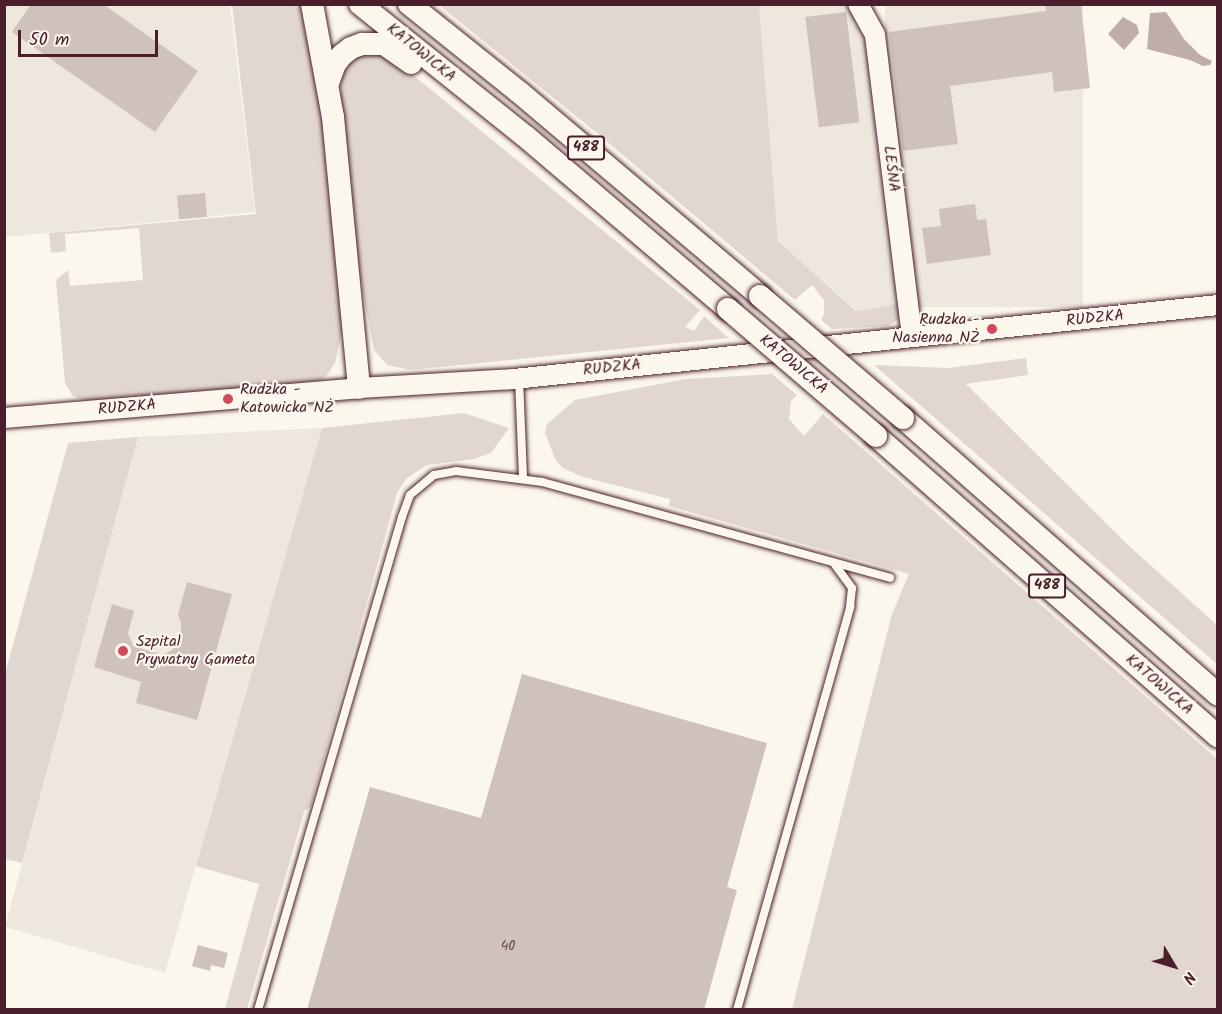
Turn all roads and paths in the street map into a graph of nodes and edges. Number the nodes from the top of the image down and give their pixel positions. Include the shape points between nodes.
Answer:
1 (312, 4) edge
2 (360, 4) edge
3 (409, 4) edge
4 (858, 4) edge
5 (328, 83) junction
6 (670, 260) junction
7 (1218, 305) edge
8 (912, 337) junction
9 (519, 378) junction
10 (359, 388) junction
11 (4, 418) edge
12 (522, 478) junction
13 (834, 563) junction
14 (890, 578) dead end
15 (1218, 695) edge
16 (1218, 736) edge
17 (258, 1010) edge
18 (737, 1010) edge

1 - 5 main road
2 - 6 main road, KATOWICKA / 488 via 525,136
3 - 15 main road, KATOWICKA / 488, bridge via 519,92 903,418
4 - 8 street, LEŚNA via 875,35
5 - 6 main road via 335,64 351,48 374,43 394,50 579,197
5 - 10 main road
6 - 16 main road, KATOWICKA / 488, bridge
7 - 8 street, RUDZKA
8 - 9 street, RUDZKA
9 - 10 street, RUDZKA
9 - 12 lane
10 - 11 street, RUDZKA
12 - 13 lane
12 - 17 lane via 456,471 434,475 410,495
13 - 14 lane
13 - 18 lane via 852,588 850,607

